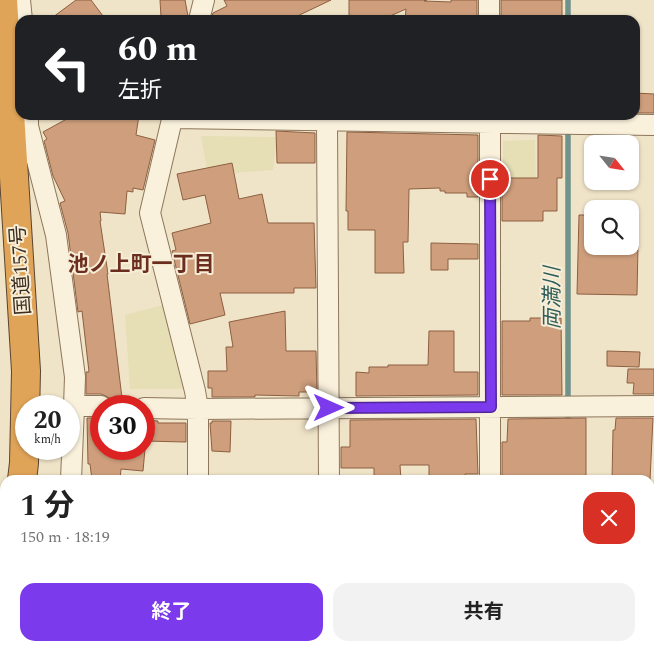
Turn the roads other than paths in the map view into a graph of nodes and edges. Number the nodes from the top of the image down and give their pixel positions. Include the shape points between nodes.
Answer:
1 (3, 0) edge
2 (20, 0) edge
3 (204, 0) edge
4 (489, 0) edge
5 (22, 15) edge
6 (200, 15) edge
7 (489, 15) edge
8 (28, 120) edge
9 (172, 120) edge
10 (327, 120) edge
11 (490, 120) edge
12 (516, 120) edge
13 (654, 125) edge
14 (74, 395) edge
15 (654, 406) edge
16 (491, 407) junction
17 (155, 408) edge
18 (329, 408) junction
19 (198, 409) junction
20 (72, 460) edge
21 (23, 475) edge
22 (71, 475) edge
23 (198, 475) edge
24 (329, 475) edge
25 (490, 475) edge

1 - 21 highway, 国道157号 via 26,371
2 - 5 street
3 - 6 street
4 - 7 street
8 - 14 street via 56,235 75,377
9 - 19 street via 150,213
10 - 18 street
11 - 16 street
12 - 13 street
15 - 16 street
16 - 18 street
16 - 25 street
17 - 19 street
18 - 19 street
18 - 24 street
19 - 23 street
20 - 22 street

